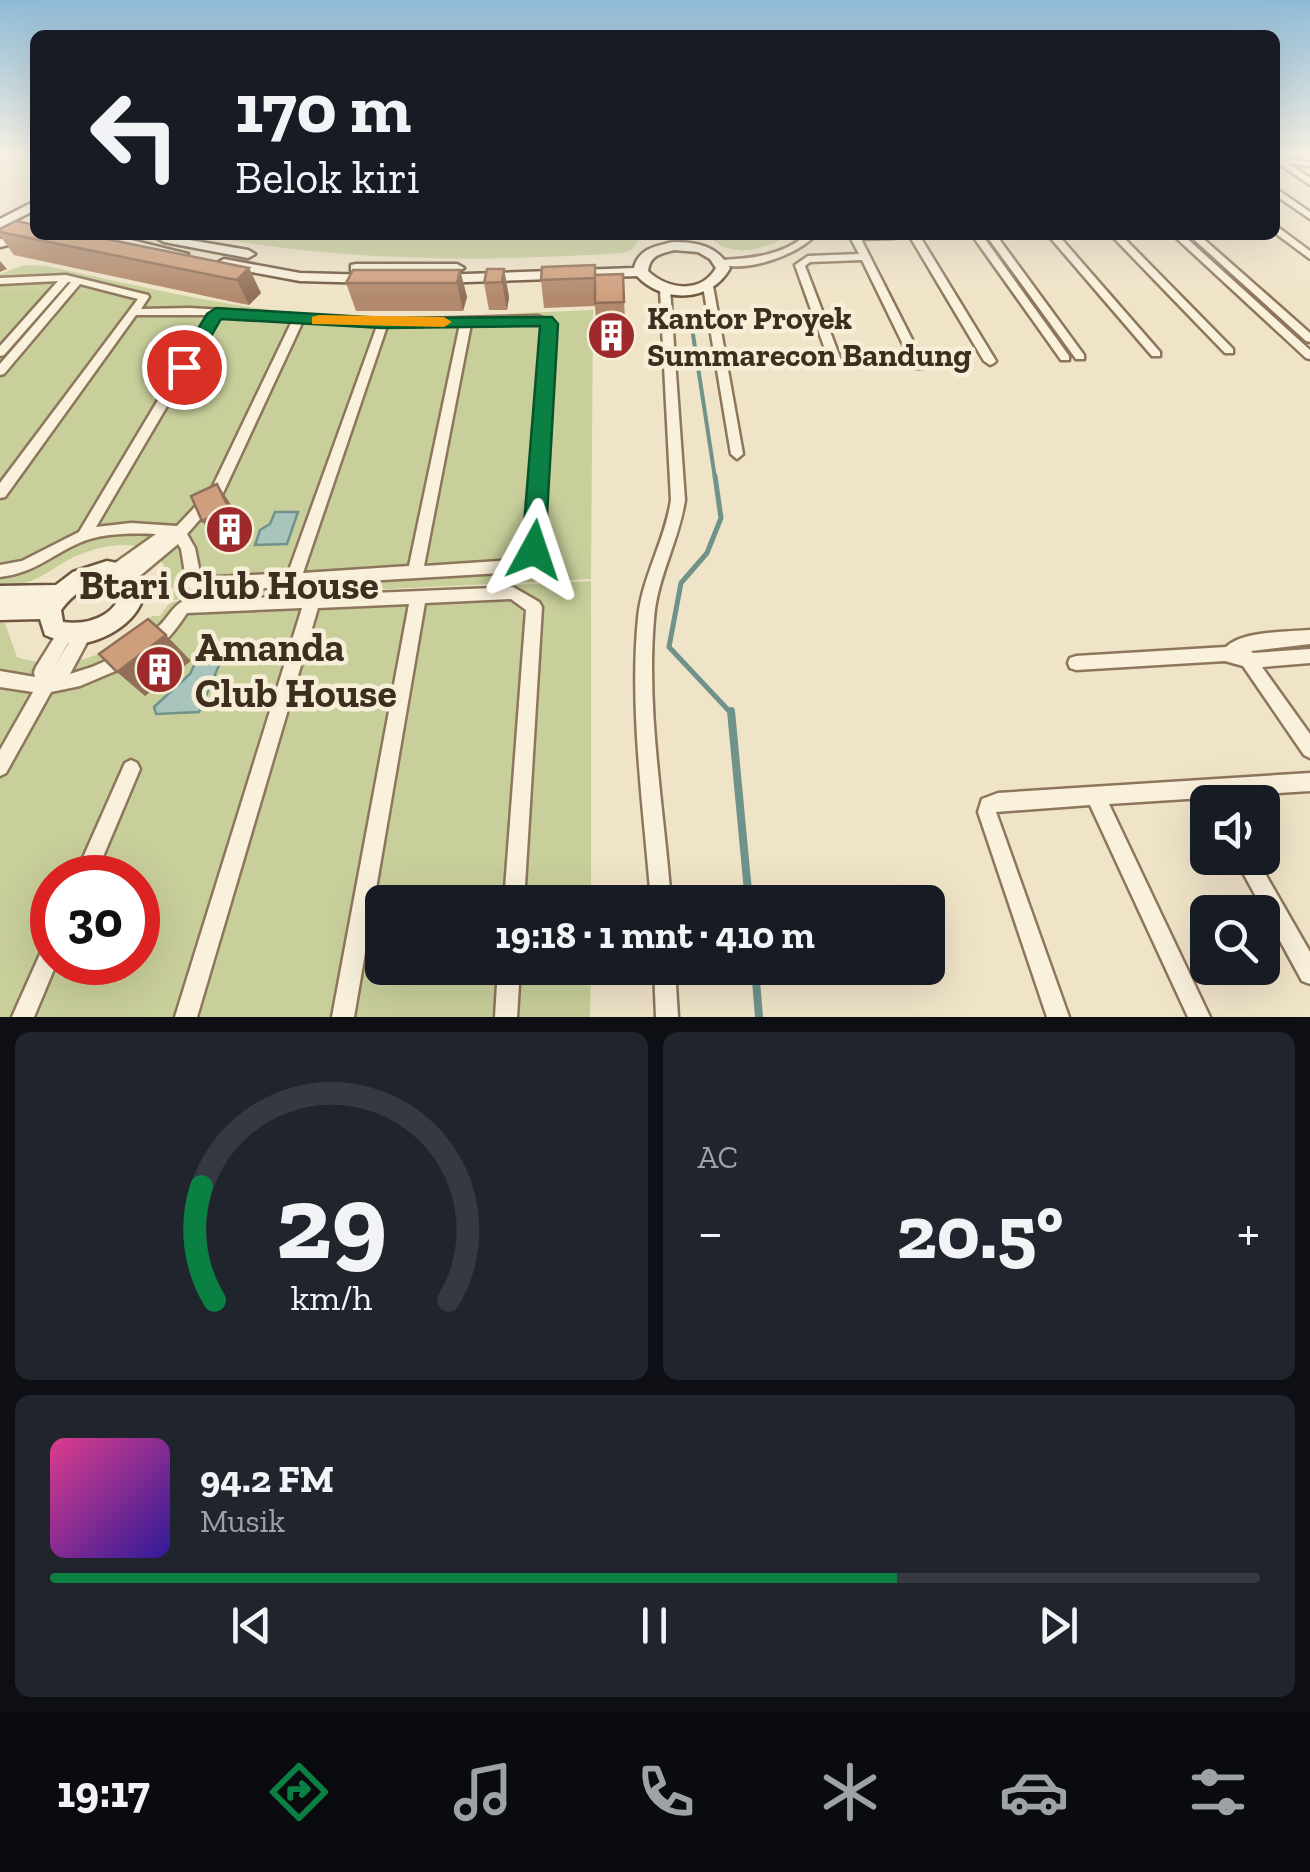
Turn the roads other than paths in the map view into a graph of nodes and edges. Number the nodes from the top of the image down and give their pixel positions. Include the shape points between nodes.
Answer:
1 (30, 227) edge
2 (1280, 232) edge
3 (30, 235) edge
4 (122, 240) edge
5 (170, 240) edge
6 (806, 240) edge
7 (856, 240) edge
8 (917, 240) edge
9 (980, 240) edge
10 (994, 240) edge
11 (1057, 240) edge
12 (1121, 240) edge
13 (1184, 240) edge
14 (1200, 240) edge
15 (0, 242) edge
16 (656, 242) edge
17 (698, 242) edge
18 (864, 256) junction
19 (1310, 256) edge
20 (722, 263) junction
21 (641, 267) junction
22 (305, 270) junction
23 (72, 279) junction
24 (0, 281) edge
25 (708, 286) junction
26 (665, 288) junction
27 (133, 312) junction
28 (216, 314) junction
29 (298, 320) junction
30 (466, 321) junction
31 (383, 323) junction
32 (1293, 324) edge
33 (1310, 339) edge
34 (1229, 351) dead end
35 (0, 353) edge
36 (1156, 354) dead end
37 (1310, 356) edge
38 (1065, 358) dead end
39 (1080, 358) dead end
40 (990, 361) dead end
41 (836, 363) dead end
42 (919, 364) dead end
43 (0, 370) edge
44 (737, 454) dead end
45 (0, 492) edge
46 (178, 532) junction
47 (84, 535) junction
48 (0, 571) edge
49 (123, 573) junction
50 (415, 573) junction
51 (293, 581) junction
52 (0, 595) edge
53 (418, 598) junction
54 (55, 602) junction
55 (312, 602) junction
56 (0, 610) edge
57 (75, 634) junction
58 (1310, 637) edge
59 (1237, 653) junction
60 (1310, 656) edge
61 (1076, 662) dead end
62 (0, 678) edge
63 (46, 685) junction
64 (1310, 749) edge
65 (0, 767) edge
66 (131, 769) dead end
67 (1310, 782) edge
68 (1280, 786) edge
69 (1190, 797) edge
70 (1096, 798) junction
71 (987, 812) joint
72 (94, 855) edge
73 (1255, 875) edge
74 (515, 885) edge
75 (660, 885) edge
76 (1310, 973) edge
77 (37, 985) edge
78 (509, 985) edge
79 (666, 985) edge
80 (24, 1017) edge
81 (186, 1017) edge
82 (344, 1017) edge
83 (506, 1017) edge
84 (667, 1017) edge
85 (1058, 1017) edge
86 (1199, 1017) edge

1 - 15 main road
2 - 19 street
3 - 15 main road
4 - 22 main road
5 - 22 main road
6 - 20 street via 775,256
7 - 18 street
8 - 40 street
9 - 38 street
10 - 39 street
11 - 36 street
12 - 34 street
13 - 32 street
14 - 32 street
16 - 17 main road
16 - 21 main road
17 - 20 main road
18 - 41 street via 800,265
18 - 42 street
20 - 25 main road via 723,273
21 - 22 main road
21 - 26 main road via 649,282
23 - 24 street
23 - 27 street via 144,297
23 - 35 street
23 - 43 street
25 - 26 main road
25 - 44 street
26 - 75 street via 678,500 651,580 645,664
27 - 28 street
27 - 45 street
28 - 29 street
28 - 47 street
29 - 31 street
29 - 46 street via 216,493
30 - 31 street
30 - 50 street
30 - 50 street via 549,324 534,550 514,568
31 - 51 street
32 - 33 street
32 - 37 street
46 - 47 street via 155,527
46 - 49 street
46 - 51 street via 196,585
47 - 48 street via 38,563
49 - 54 main road via 87,576
49 - 57 main road via 135,587 124,610
50 - 51 street
52 - 54 main road
53 - 55 street
53 - 74 street via 513,592 534,607
53 - 82 street
54 - 56 main road
54 - 57 main road via 52,628
55 - 63 street via 183,607 165,631 128,658 98,674
55 - 81 street
57 - 63 street via 42,672
58 - 59 street
59 - 60 street
59 - 61 street
59 - 64 street
62 - 63 street
63 - 65 street
66 - 72 street
67 - 68 street
69 - 70 street
70 - 71 street via 998,802
70 - 86 street
71 - 85 street
73 - 76 street
77 - 80 street
78 - 83 street
79 - 84 street

